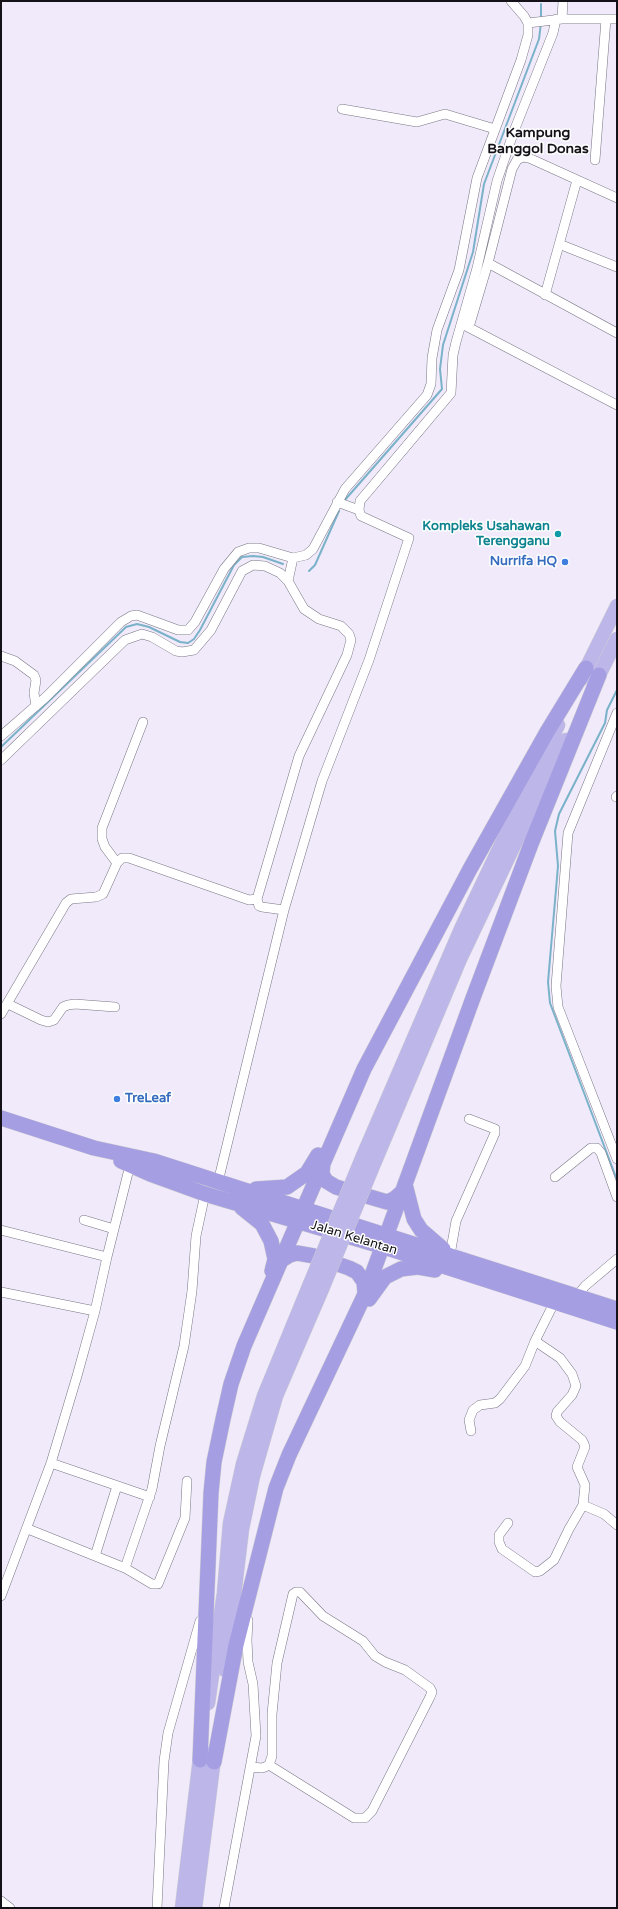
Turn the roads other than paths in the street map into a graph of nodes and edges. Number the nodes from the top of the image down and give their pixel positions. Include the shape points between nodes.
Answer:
1 (511, 1) edge
2 (560, 13) edge
3 (606, 19) junction
4 (617, 19) edge
5 (530, 23) junction
6 (342, 109) dead end
7 (495, 130) junction
8 (595, 160) dead end
9 (577, 180) junction
10 (617, 198) edge
11 (559, 244) junction
12 (488, 263) junction
13 (617, 267) edge
14 (545, 295) junction
15 (465, 325) junction
16 (617, 333) edge
17 (617, 405) edge
18 (337, 502) junction
19 (359, 510) junction
20 (293, 558) junction
21 (288, 581) junction
22 (617, 606) edge
23 (617, 639) edge
24 (2, 656) edge
25 (592, 671) junction
26 (36, 706) junction
27 (617, 713) edge
28 (143, 722) dead end
29 (1, 736) edge
30 (1, 760) edge
31 (117, 863) junction
32 (259, 903) junction
33 (281, 910) junction
34 (8, 1004) junction
35 (115, 1007) dead end
36 (1, 1014) edge
37 (350, 1100) junction
38 (1, 1118) edge
39 (469, 1119) dead end
40 (94, 1148) junction
41 (617, 1159) edge
42 (323, 1162) junction
43 (130, 1165) junction
44 (555, 1177) dead end
45 (218, 1182) junction
46 (241, 1189) junction
47 (403, 1189) junction
48 (211, 1196) junction
49 (617, 1197) edge
50 (302, 1215) junction
51 (84, 1220) dead end
52 (114, 1229) junction
53 (1, 1230) edge
54 (383, 1240) junction
55 (450, 1255) junction
56 (107, 1257) junction
57 (617, 1259) edge
58 (282, 1260) junction
59 (470, 1275) junction
60 (1, 1292) edge
61 (365, 1294) junction
62 (577, 1296) junction
63 (554, 1303) junction
64 (262, 1307) junction
65 (617, 1309) edge
66 (95, 1311) junction
67 (353, 1322) junction
68 (617, 1322) edge
69 (535, 1341) junction
70 (472, 1431) dead end
71 (51, 1463) junction
72 (187, 1481) dead end
73 (117, 1486) junction
74 (150, 1497) junction
75 (584, 1505) junction
76 (508, 1523) dead end
77 (617, 1526) edge
78 (28, 1529) junction
79 (208, 1546) junction
80 (95, 1556) junction
81 (125, 1568) junction
82 (249, 1593) junction
83 (1, 1596) edge
84 (207, 1761) junction
85 (269, 1765) junction
86 (251, 1767) junction
87 (1, 1901) edge
88 (10, 1908) edge
89 (157, 1908) edge
90 (182, 1908) edge
91 (195, 1908) edge
92 (224, 1908) edge

1 - 5 street
2 - 3 street
2 - 5 street
2 - 15 street via 500,170
3 - 4 street
3 - 8 street
5 - 7 street via 521,60
6 - 7 street via 417,122 445,114
7 - 18 street via 477,178 459,270 437,330 431,384 427,395 345,489
9 - 10 street
9 - 11 street
9 - 12 street via 529,158 517,160 512,170
11 - 13 street
11 - 14 street
12 - 14 street
12 - 15 street
14 - 16 street
15 - 17 street
15 - 19 street via 454,355 451,393 363,497
18 - 19 street
18 - 20 street via 312,549 306,555
19 - 33 street via 368,520 409,538 369,660 322,781
20 - 21 street
20 - 26 street via 259,548 238,552 224,569 188,630 178,630 137,615 130,616
21 - 30 street via 280,573 265,566 248,567 242,571 211,630 194,650 182,652 142,634 124,640
21 - 32 street via 304,609 319,619 341,626 351,640 347,655 299,756
22 - 25 main road
23 - 25 main road
24 - 26 street via 15,661 35,677
25 - 37 highway via 543,739 438,928
25 - 47 highway
25 - 84 main road, bridge via 461,929 316,1286 264,1396 230,1524
26 - 29 street
27 - 41 street via 568,834 556,986 558,1007
28 - 31 street via 102,828 105,847
31 - 32 street via 122,858 129,858
31 - 34 street via 103,894 71,899 66,903
32 - 33 street
33 - 45 street
34 - 35 street via 48,1022 54,1020 62,1007 68,1005
34 - 36 street
37 - 42 highway
37 - 46 highway via 333,1123 314,1164 307,1173 287,1187 269,1190
38 - 40 highway, Jalan Kelantan
39 - 55 street via 495,1129 495,1132 456,1221
40 - 43 highway, Jalan Kelantan
40 - 45 highway, Jalan Kelantan via 154,1162
42 - 47 highway via 322,1174 326,1181 336,1187 387,1202 394,1199
42 - 50 highway
43 - 48 highway, Jalan Kelantan
43 - 52 street
44 - 49 street via 591,1148 597,1148
45 - 46 highway, Jalan Kelantan
46 - 50 highway, Jalan Kelantan
47 - 54 highway
47 - 55 highway via 421,1230
48 - 50 highway, Jalan Kelantan
48 - 64 highway via 245,1209 262,1224 271,1241 276,1259
48 - 74 street via 196,1236 186,1333
50 - 54 highway, Jalan Kelantan
50 - 58 highway
51 - 52 street
52 - 56 street
53 - 56 street
54 - 55 highway, Jalan Kelantan
54 - 59 highway, Jalan Kelantan
54 - 61 highway
55 - 62 highway, Jalan Kelantan
56 - 66 street
57 - 62 street
58 - 61 highway via 297,1253 349,1268 357,1272 364,1282
58 - 64 highway
59 - 63 highway, Jalan Kelantan
59 - 67 highway via 418,1267 401,1269 385,1277
60 - 66 street
61 - 67 highway
62 - 65 highway, Jalan Kelantan
63 - 68 highway, Jalan Kelantan
63 - 69 street
64 - 79 highway via 244,1346 223,1418 214,1462
66 - 71 street
67 - 82 highway via 289,1454 276,1488
69 - 70 street via 524,1366 500,1399 473,1410 469,1420
69 - 75 street via 560,1358 572,1374 576,1386 556,1416 582,1440 585,1447 577,1467 585,1485
71 - 73 street
71 - 78 street
72 - 81 street via 185,1518 161,1582 152,1584
73 - 74 street
73 - 80 street
74 - 81 street
75 - 76 street via 554,1560 540,1572 535,1572 502,1549 499,1535
75 - 77 street via 604,1514
78 - 80 street
78 - 83 street
79 - 84 highway
79 - 89 street via 200,1625 174,1709 164,1761
80 - 81 street
82 - 84 highway
82 - 86 street via 248,1662 256,1719
84 - 90 main road
84 - 91 main road
85 - 85 street via 354,1818 365,1818 372,1811 432,1692 405,1670 375,1656 363,1641 323,1616 300,1592 296,1592 293,1594 276,1663 272,1756
85 - 86 street via 262,1768
86 - 92 street
87 - 88 street

